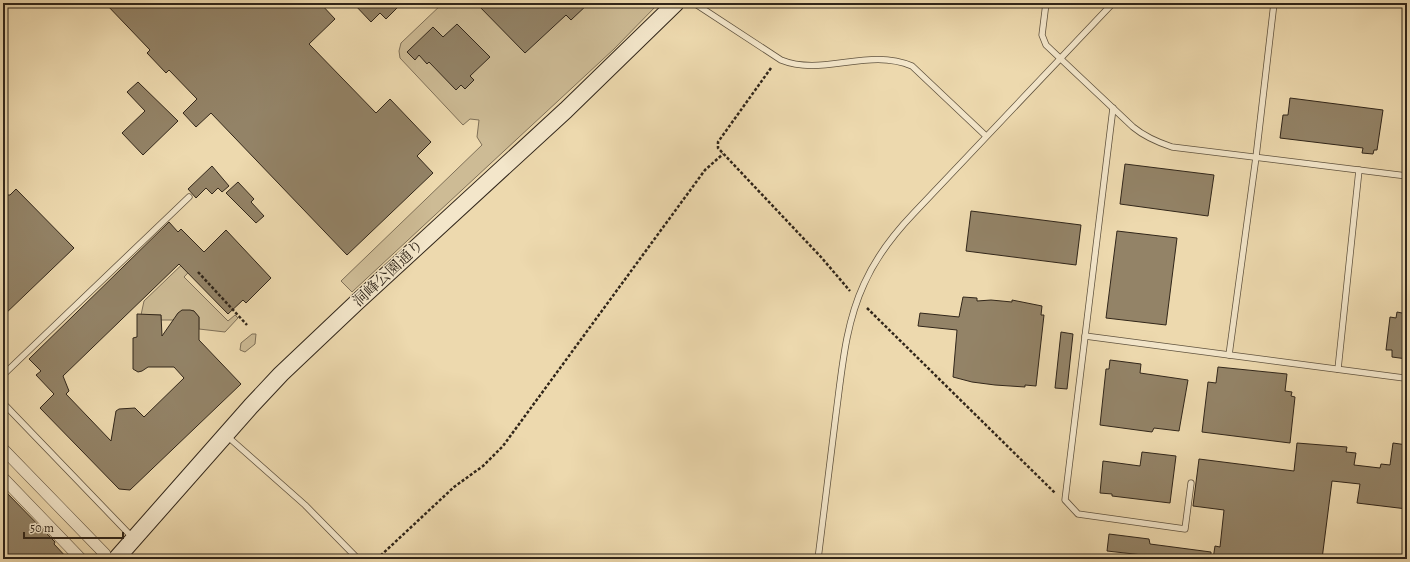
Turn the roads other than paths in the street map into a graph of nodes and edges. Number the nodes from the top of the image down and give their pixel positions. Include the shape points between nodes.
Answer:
1 (676, 3) edge
2 (694, 3) edge
3 (1046, 3) edge
4 (1113, 3) edge
5 (1274, 3) edge
6 (1060, 59) junction
7 (1113, 108) junction
8 (986, 136) junction
9 (1256, 157) junction
10 (1359, 170) junction
11 (1407, 176) edge
12 (189, 197) dead end
13 (1085, 336) junction
14 (1229, 355) junction
15 (1338, 369) junction
16 (3, 375) edge
17 (1404, 378) dead end
18 (3, 403) edge
19 (225, 435) junction
20 (3, 449) edge
21 (3, 478) edge
22 (1191, 483) dead end
23 (134, 539) junction
24 (110, 557) edge
25 (81, 559) edge
26 (358, 559) edge
27 (818, 559) edge

1 - 19 street, 洞峰公園通り via 566,110 287,368
2 - 8 lane via 791,64 804,66 882,58 912,66
3 - 6 lane via 1042,35 1046,45
4 - 6 lane
5 - 9 lane
6 - 7 lane
6 - 8 lane
7 - 9 lane via 1143,135 1166,145
7 - 13 lane
8 - 27 lane via 898,230 873,265 864,284 853,312 844,352
9 - 10 lane
9 - 14 lane
10 - 11 lane
10 - 15 lane
12 - 16 lane
13 - 14 lane
13 - 22 lane via 1065,500 1078,514 1185,529
14 - 15 lane
15 - 17 lane
18 - 23 lane
19 - 23 street, 洞峰公園通り
19 - 26 lane via 305,505
20 - 24 street
21 - 25 street
23 - 24 street, 洞峰公園通り

